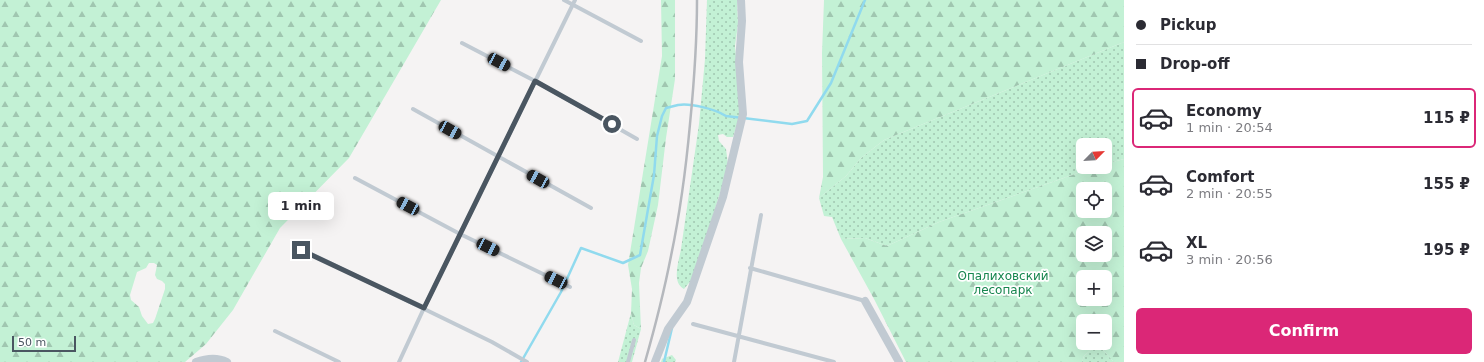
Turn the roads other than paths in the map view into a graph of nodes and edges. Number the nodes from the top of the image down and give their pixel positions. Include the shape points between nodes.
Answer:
1 (564, 0) edge
2 (575, 0) edge
3 (741, 0) edge
4 (572, 5) junction
5 (641, 40) dead end
6 (462, 43) dead end
7 (535, 81) junction
8 (413, 109) dead end
9 (637, 139) dead end
10 (499, 157) junction
11 (355, 178) dead end
12 (591, 208) dead end
13 (761, 215) dead end
14 (460, 234) junction
15 (301, 250) dead end
16 (750, 268) junction
17 (570, 287) dead end
18 (865, 301) joint
19 (424, 308) junction
20 (693, 324) dead end
21 (275, 330) dead end
22 (739, 336) junction
23 (634, 340) dead end
24 (196, 362) edge
25 (227, 362) edge
26 (340, 362) edge
27 (399, 362) edge
28 (526, 362) edge
29 (628, 362) edge
30 (655, 362) edge
31 (734, 362) edge
32 (834, 362) edge
33 (899, 362) edge

1 - 4 lane
2 - 4 lane
3 - 30 street via 739,62 743,114 723,197 687,302 668,329
4 - 5 lane
4 - 7 lane
6 - 7 lane
7 - 9 lane
7 - 10 lane
8 - 10 lane
10 - 12 lane
10 - 14 lane
11 - 14 lane
13 - 16 lane
14 - 17 lane
14 - 19 lane
15 - 19 lane
16 - 18 lane
16 - 22 lane
18 - 33 street
19 - 27 lane
19 - 28 lane
20 - 22 lane
21 - 26 lane
22 - 31 lane
22 - 32 lane
23 - 29 lane
24 - 25 street via 211,358

